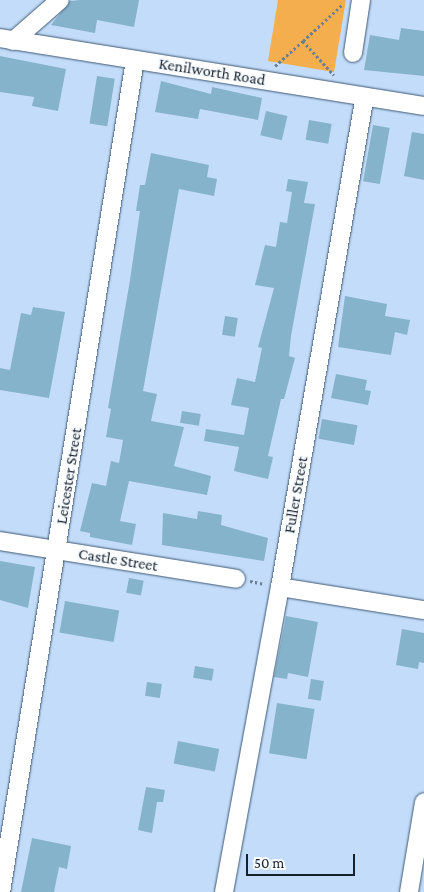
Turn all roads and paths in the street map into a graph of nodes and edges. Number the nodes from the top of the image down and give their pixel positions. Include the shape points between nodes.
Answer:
1 (60, 0) edge
2 (361, 0) edge
3 (343, 4) dead end
4 (6, 40) edge
5 (303, 41) junction
6 (353, 53) dead end
7 (135, 60) junction
8 (275, 66) dead end
9 (334, 75) dead end
10 (365, 97) junction
11 (424, 106) edge
12 (0, 541) edge
13 (57, 551) junction
14 (236, 579) joint
15 (280, 587) junction
16 (424, 610) edge
17 (424, 802) edge
18 (1, 892) edge
19 (224, 892) edge
20 (409, 892) edge

1 - 4 street
2 - 6 street
3 - 5 path
4 - 7 street, Kenilworth Road
5 - 8 path
5 - 9 path
7 - 10 street, Kenilworth Road
7 - 13 street, Leicester Street
10 - 11 street, Kenilworth Road
10 - 15 street, Fuller Street
12 - 13 street, Castle Street
13 - 14 street, Castle Street
13 - 18 street, Leicester Street
14 - 15 path
15 - 16 street
15 - 19 street, Fuller Street
17 - 20 street

